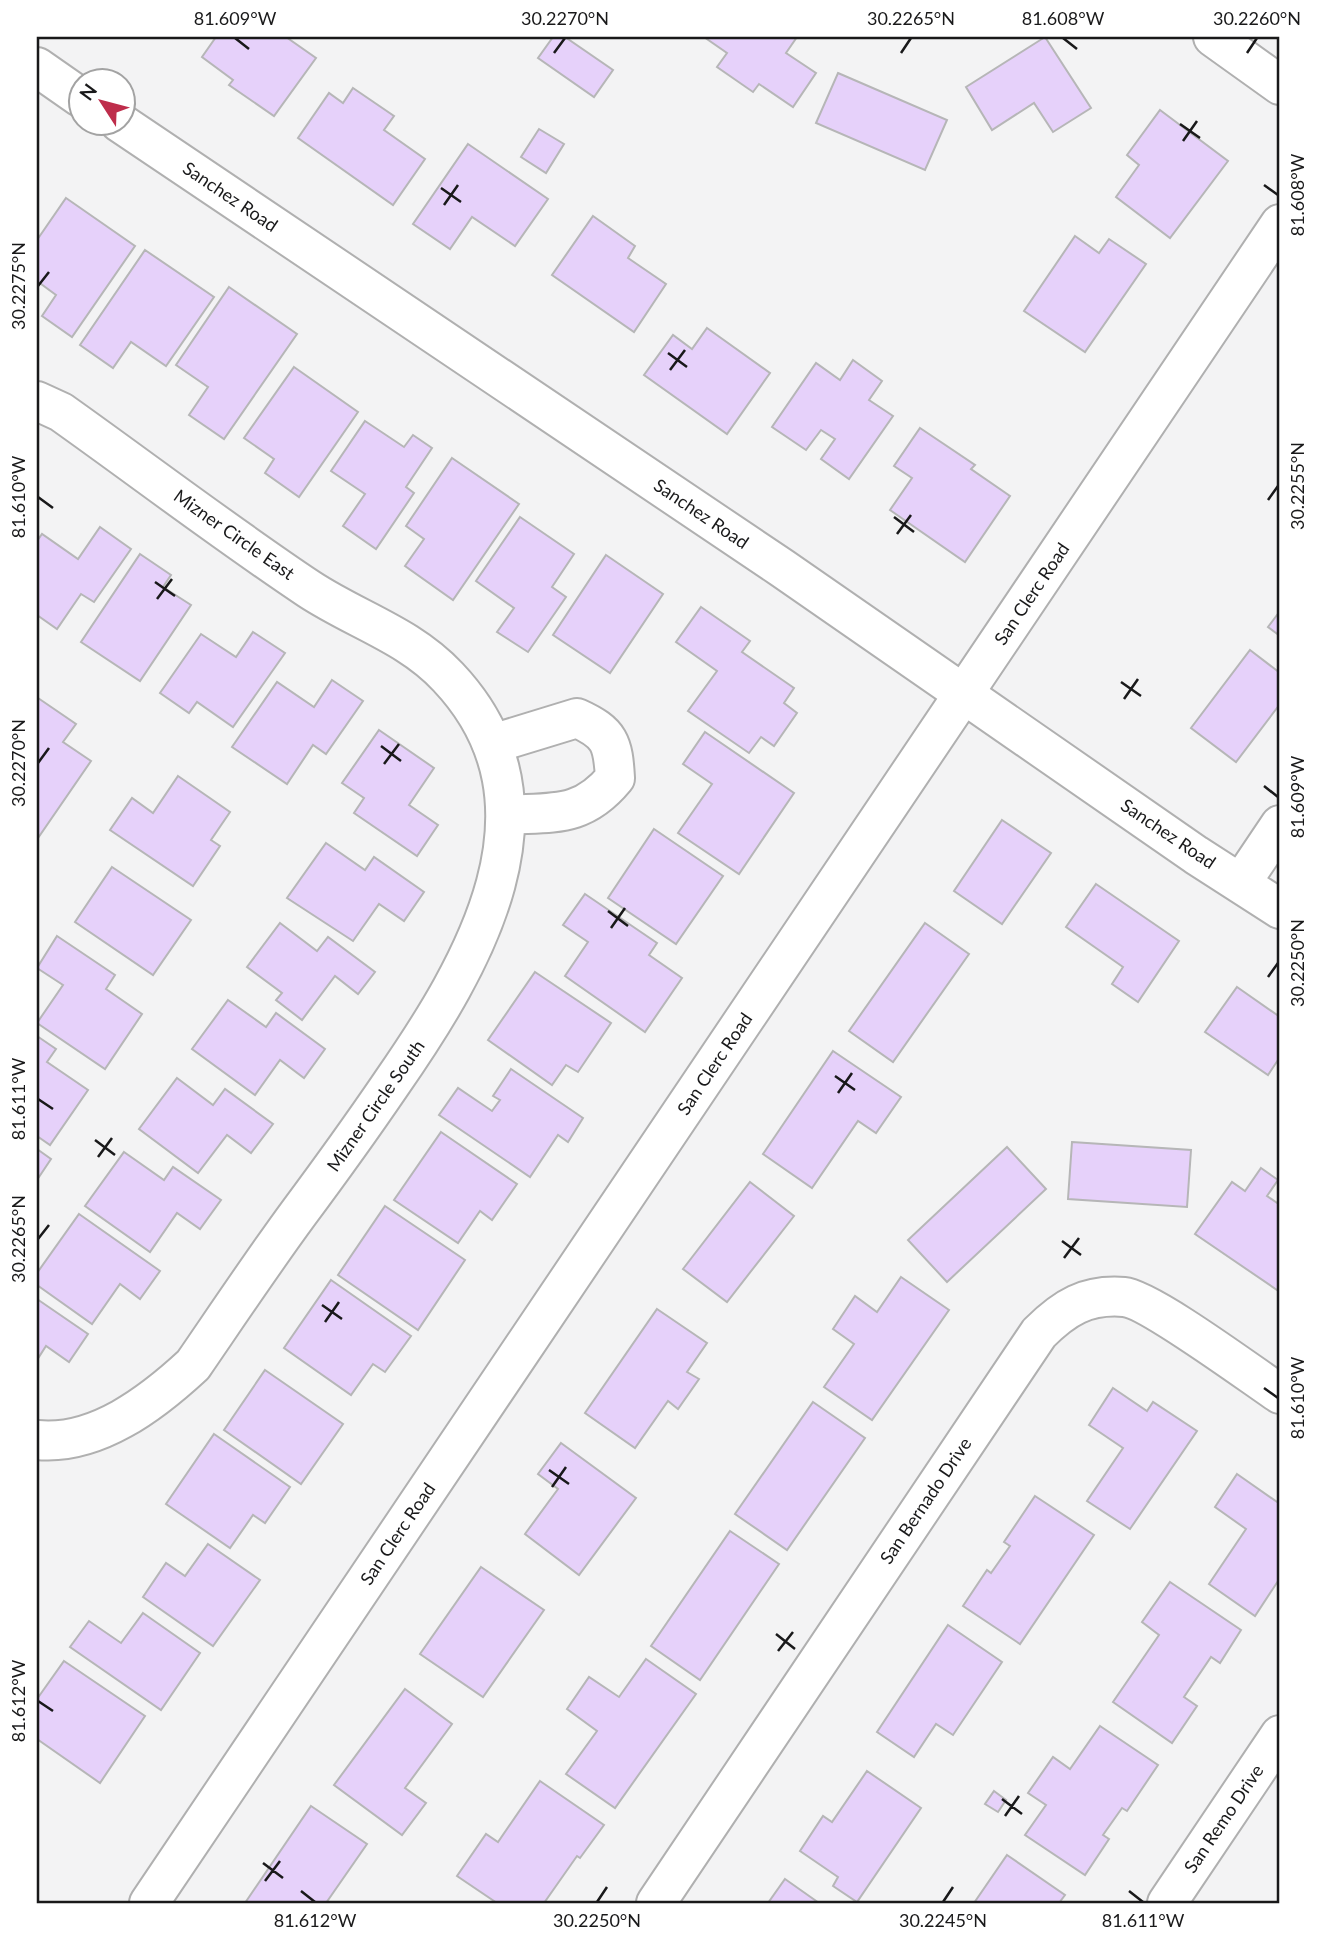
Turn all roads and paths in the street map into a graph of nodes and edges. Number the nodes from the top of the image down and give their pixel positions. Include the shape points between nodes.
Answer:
1 (1213, 37) edge
2 (37, 68) edge
3 (1280, 85) edge
4 (66, 88) edge
5 (136, 133) edge
6 (1280, 224) edge
7 (37, 401) edge
8 (434, 663) joint
9 (965, 694) junction
10 (492, 744) junction
11 (506, 815) junction
12 (1280, 825) edge
13 (1241, 883) junction
14 (1280, 909) edge
15 (1280, 1394) edge
16 (37, 1440) edge
17 (1280, 1735) edge
18 (149, 1903) edge
19 (656, 1903) edge
20 (1167, 1903) edge

1 - 3 street
2 - 4 street
5 - 9 street, Sanchez Road
6 - 9 street, San Clerc Road
7 - 8 street, Mizner Circle East via 61,412 311,590 398,635
8 - 10 street, Mizner Circle South via 471,705
9 - 13 street, Sanchez Road
9 - 18 street, San Clerc Road
10 - 11 street, Mizner Circle South
10 - 11 street via 577,718 595,727 614,748 615,778 599,798 569,811
11 - 16 street, Mizner Circle South via 490,910 442,1007 193,1365 128,1415 84,1436 58,1442
12 - 13 street
13 - 14 street, Sanchez Road
15 - 19 street, San Bernado Drive via 1127,1296 1092,1298 1061,1311 1039,1333
17 - 20 street, San Remo Drive

